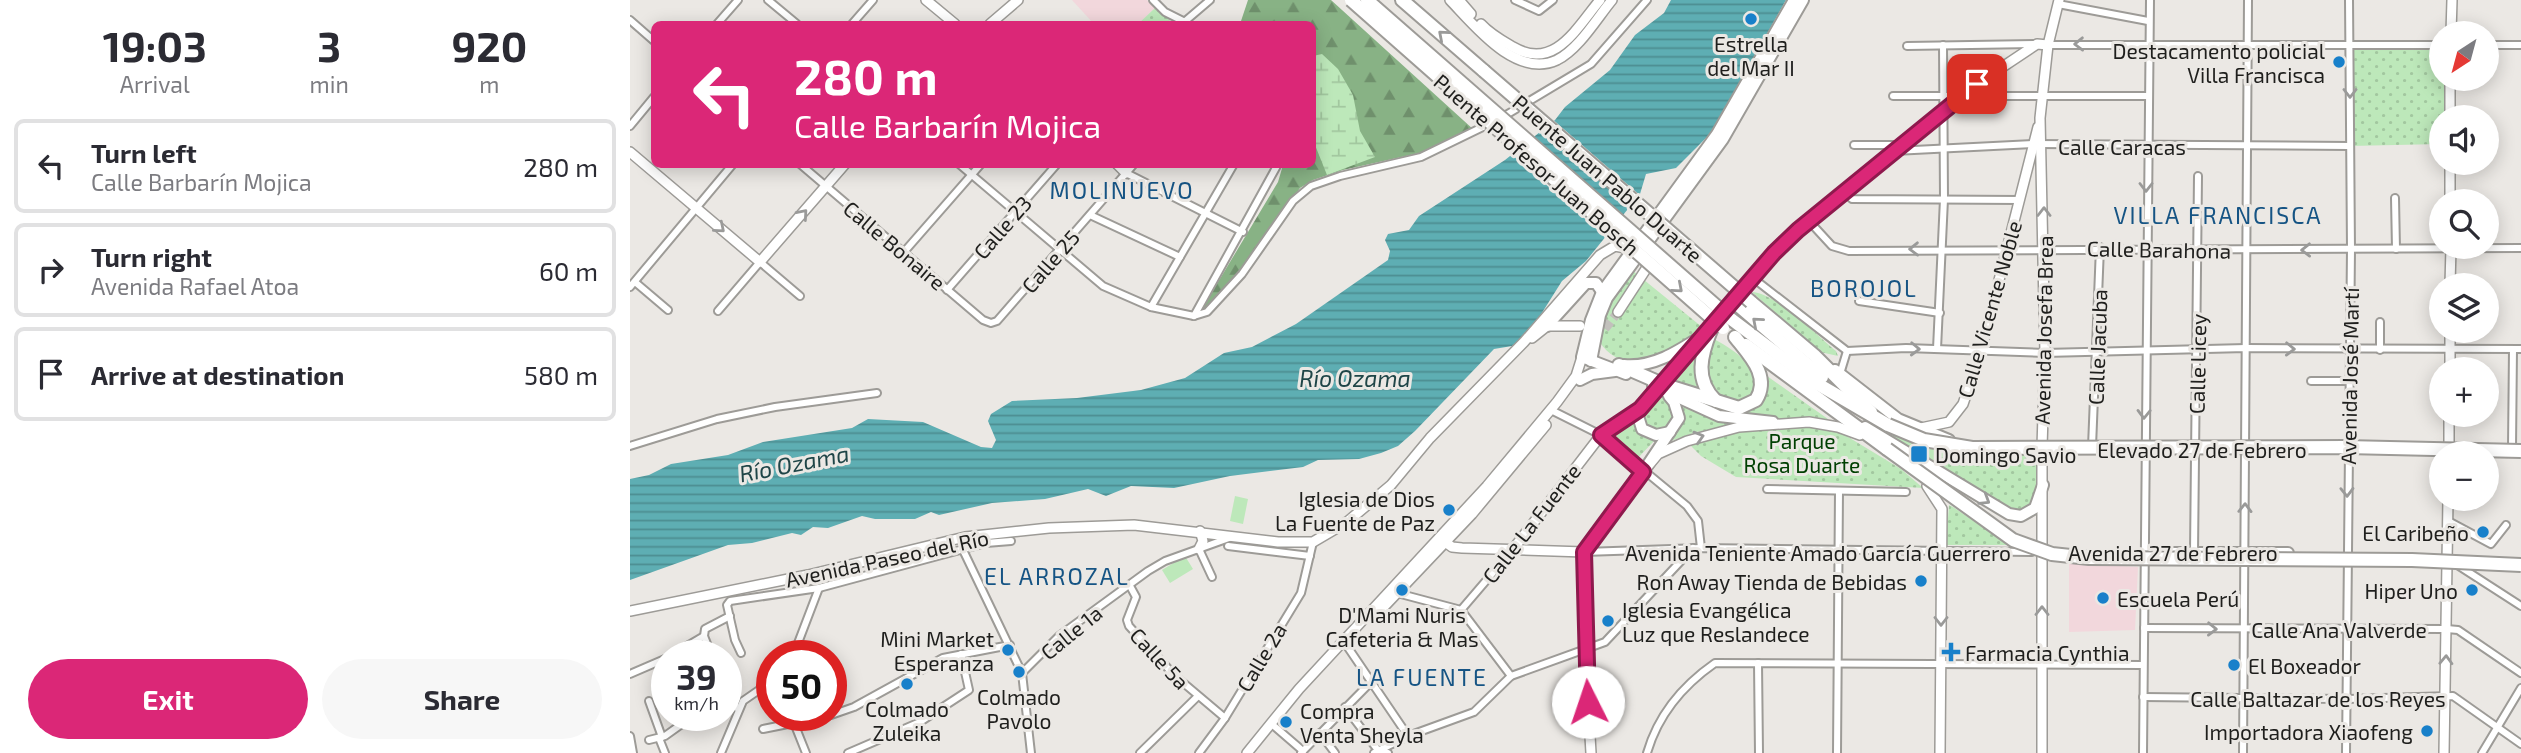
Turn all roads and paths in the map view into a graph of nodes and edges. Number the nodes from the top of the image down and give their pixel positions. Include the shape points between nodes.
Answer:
1 (738, 0) edge
2 (768, 0) edge
3 (873, 0) edge
4 (926, 0) edge
5 (1018, 0) edge
6 (1153, 0) edge
7 (1210, 0) edge
8 (1351, 0) edge
9 (1367, 0) edge
10 (1402, 0) edge
11 (1450, 0) edge
12 (1459, 0) edge
13 (1515, 0) edge
14 (1553, 0) edge
15 (1600, 0) edge
16 (1612, 0) edge
17 (1647, 0) edge
18 (1794, 0) edge
19 (1803, 0) edge
20 (2150, 0) edge
21 (2248, 0) edge
22 (2349, 0) edge
23 (2452, 0) edge
24 (2058, 2) edge
25 (630, 20) edge
26 (720, 21) edge
27 (793, 21) edge
28 (855, 21) edge
29 (951, 21) edge
30 (994, 21) edge
31 (1180, 21) edge
32 (1188, 21) edge
33 (2148, 21) junction
34 (2451, 21) edge
35 (651, 38) edge
36 (2147, 43) junction
37 (2037, 44) junction
38 (1943, 45) junction
39 (2049, 45) junction
40 (2248, 45) junction
41 (2351, 45) junction
42 (2429, 45) edge
43 (2499, 45) edge
44 (2521, 45) edge
45 (1906, 46) dead end
46 (1893, 96) dead end
47 (1942, 96) junction
48 (1959, 96) junction
49 (2042, 96) junction
50 (2147, 96) junction
51 (651, 101) edge
52 (1943, 111) junction
53 (630, 126) edge
54 (1720, 136) junction
55 (1854, 145) dead end
56 (2038, 145) junction
57 (2147, 146) junction
58 (2247, 146) junction
59 (2350, 146) junction
60 (1898, 148) junction
61 (1944, 149) junction
62 (630, 152) edge
63 (730, 168) edge
64 (805, 168) edge
65 (842, 168) edge
66 (964, 168) edge
67 (977, 168) edge
68 (1053, 168) edge
69 (1121, 168) edge
70 (1130, 168) edge
71 (1230, 168) edge
72 (1276, 168) edge
73 (1126, 173) junction
74 (971, 175) junction
75 (2198, 176) dead end
76 (826, 187) junction
77 (1844, 192) junction
78 (2395, 198) dead end
79 (1944, 199) junction
80 (2020, 200) junction
81 (696, 208) junction
82 (1014, 213) junction
83 (1206, 213) junction
84 (1090, 215) junction
85 (1809, 221) junction
86 (1243, 232) junction
87 (1643, 242) junction
88 (2100, 247) junction
89 (2146, 247) junction
90 (2197, 247) junction
91 (1942, 248) junction
92 (2429, 248) edge
93 (2499, 248) edge
94 (2521, 248) edge
95 (2045, 249) junction
96 (2351, 249) junction
97 (2396, 249) junction
98 (2007, 250) junction
99 (2247, 250) junction
100 (1058, 251) junction
101 (904, 252) junction
102 (1635, 252) junction
103 (1180, 257) junction
104 (760, 262) junction
105 (1752, 278) junction
106 (631, 286) edge
107 (947, 290) junction
108 (1604, 295) junction
109 (800, 296) dead end
110 (1859, 301) dead end
111 (1733, 302) junction
112 (1151, 307) junction
113 (667, 310) dead end
114 (718, 311) dead end
115 (1618, 312) tunnel mouth
116 (1940, 313) junction
117 (1194, 316) junction
118 (2380, 322) dead end
119 (991, 323) joint
120 (1547, 326) junction
121 (1580, 326) tunnel mouth
122 (1722, 326) junction
123 (1735, 337) junction
124 (1524, 342) junction
125 (2450, 343) edge
126 (2246, 348) junction
127 (1937, 349) junction
128 (2197, 349) junction
129 (2513, 349) junction
130 (2521, 349) edge
131 (2146, 350) junction
132 (2349, 350) junction
133 (2380, 350) junction
134 (2450, 350) junction
135 (1847, 351) junction
136 (1980, 351) junction
137 (2098, 351) junction
138 (2045, 353) junction
139 (1588, 355) junction
140 (1814, 355) junction
141 (2450, 357) edge
142 (1619, 368) junction
143 (1840, 374) junction
144 (1580, 380) junction
145 (2311, 381) dead end
146 (2348, 381) junction
147 (1662, 390) junction
148 (877, 393) dead end
149 (1827, 404) junction
150 (1722, 405) junction
151 (1640, 409) junction
152 (1553, 412) junction
153 (1773, 422) junction
154 (1883, 422) junction
155 (1863, 425) junction
156 (1916, 428) junction
157 (1670, 432) junction
158 (1601, 435) junction
159 (1876, 441) junction
160 (2347, 445) junction
161 (630, 446) edge
162 (2042, 447) junction
163 (2092, 447) junction
164 (2144, 447) junction
165 (2196, 447) junction
166 (2246, 447) junction
167 (2429, 449) edge
168 (2499, 449) edge
169 (2518, 449) edge
170 (1643, 472) junction
171 (2043, 485) junction
172 (1927, 486) junction
173 (1767, 489) dead end
174 (1839, 491) junction
175 (1906, 492) dead end
176 (2448, 511) edge
177 (2448, 521) junction
178 (2506, 525) dead end
179 (1200, 531) junction
180 (1443, 540) junction
181 (1011, 541) dead end
182 (1230, 542) junction
183 (1313, 542) junction
184 (1514, 548) junction
185 (1693, 548) junction
186 (1701, 548) junction
187 (1199, 549) junction
188 (963, 550) junction
189 (1838, 550) junction
190 (1584, 552) junction
191 (2039, 552) junction
192 (2194, 552) junction
193 (1941, 553) junction
194 (2245, 553) junction
195 (2145, 554) junction
196 (2348, 554) junction
197 (1310, 556) junction
198 (2448, 559) junction
199 (2521, 563) edge
200 (1212, 577) dead end
201 (1130, 586) junction
202 (819, 588) junction
203 (1397, 593) junction
204 (2521, 606) edge
205 (1461, 610) junction
206 (630, 611) edge
207 (730, 616) junction
208 (2144, 628) junction
209 (2245, 629) junction
210 (2447, 629) junction
211 (2349, 630) junction
212 (704, 636) junction
213 (697, 640) edge
214 (706, 640) edge
215 (737, 640) edge
216 (799, 640) edge
217 (1010, 645) junction
218 (1347, 646) junction
219 (1585, 650) junction
220 (961, 654) junction
221 (1758, 663) junction
222 (1839, 664) junction
223 (651, 665) edge
224 (1941, 665) junction
225 (2143, 665) junction
226 (2042, 666) junction
227 (1023, 673) junction
228 (2521, 673) edge
229 (630, 674) edge
230 (1511, 676) junction
231 (1371, 682) junction
232 (2521, 688) edge
233 (756, 691) edge
234 (2445, 696) junction
235 (1197, 697) junction
236 (2143, 697) junction
237 (2244, 699) junction
238 (2347, 699) junction
239 (649, 701) dead end
240 (742, 704) edge
241 (1345, 707) junction
242 (847, 709) edge
243 (1225, 718) junction
244 (1274, 726) junction
245 (2497, 727) junction
246 (670, 731) edge
247 (730, 731) edge
248 (797, 731) edge
249 (1320, 733) junction
250 (630, 736) edge
251 (1408, 736) junction
252 (661, 737) junction
253 (649, 740) dead end
254 (2521, 744) edge
255 (1376, 751) edge
256 (1302, 752) edge
257 (632, 753) edge
258 (665, 753) edge
259 (721, 753) edge
260 (806, 753) edge
261 (848, 753) edge
262 (1031, 753) edge
263 (1140, 753) edge
264 (1199, 753) edge
265 (1248, 753) edge
266 (1254, 753) edge
267 (1335, 753) edge
268 (1388, 753) edge
269 (1591, 753) edge
270 (1647, 753) edge
271 (1759, 753) edge
272 (1838, 753) edge
273 (1940, 753) edge
274 (2042, 753) edge
275 (2143, 753) edge
276 (2243, 753) edge
277 (2346, 753) edge
278 (2444, 753) edge
279 (2482, 753) edge

1 - 26 street
2 - 27 street
3 - 28 street
4 - 29 main road
5 - 30 main road
6 - 31 street
7 - 32 street
8 -> 122 highway, Puente Profesor Juan Bosch, bridge
9 - 122 highway, Puente Profesor Juan Bosch, bridge
140 -> 10 highway, Puente Juan Pablo Duarte, bridge
11 - 16 main road via 1485,37 1535,64 1558,59 1571,49
12 - 15 main road via 1497,38 1522,52 1543,55 1559,48
13 - 14 street via 1531,9 1546,8
17 - 117 street via 1591,64 1462,139 1421,157 1322,180 1301,192 1242,274 1207,312
18 - 54 main road
19 - 54 main road
20 - 33 street
21 - 40 street
22 - 41 street, Avenida José Martí
23 - 34 main road
24 - 33 street
24 - 39 main road, Avenida Josefa Brea
25 - 35 street
33 - 36 street
36 -> 39 street
36 - 40 street
36 - 50 street
37 - 38 street
37 - 39 main road
37 - 48 main road, Calle La Fuente
38 - 45 street
38 - 47 street
39 - 49 main road, Avenida Josefa Brea
40 - 41 street
40 - 58 street
41 - 42 street
41 -> 59 street, Avenida José Martí
43 - 44 street
46 - 47 street
47 - 48 street
47 - 52 street
48 - 49 street
48 - 52 main road, Calle La Fuente
49 - 50 street
49 - 56 main road, Avenida Josefa Brea
50 - 57 street
51 - 53 street
52 - 60 main road, Calle La Fuente
52 - 61 street
54 - 87 main road
55 - 60 street, Calle Caracas
56 - 57 street, Calle Caracas
56 - 61 street, Calle Caracas
56 - 80 main road, Calle Vicente Noble
95 -> 56 main road, Avenida Josefa Brea
57 - 58 street, Calle Caracas
57 -> 89 street
58 - 59 street, Calle Caracas
58 - 99 street
59 - 96 street, Avenida José Martí
60 - 61 street, Calle Caracas
60 - 77 main road, Calle La Fuente
61 - 79 street
62 - 81 main road
63 - 81 street
64 - 76 street, Calle Bonaire
65 - 76 main road
66 - 74 street
67 - 74 street
68 - 82 street, Calle 23
69 - 73 main road
70 - 73 street, Calle 25
71 - 83 street
72 - 86 street
73 - 83 street
73 - 84 street, Calle 25
74 - 82 street
74 - 101 street
75 - 90 street, Calle Licey
76 - 101 street, Calle Bonaire
104 -> 76 main road
77 - 79 street via 1852,199
77 - 85 main road, Calle La Fuente
78 - 97 street
79 - 80 street
79 - 91 street
80 - 98 main road, Calle Vicente Noble
81 -> 104 main road
81 - 106 street
82 - 100 street
82 - 107 street, Calle 23
83 - 86 street
83 - 103 street
84 - 100 street, Calle 25
84 - 103 street
91 -> 85 street, Calle Barahona via 1838,249
85 - 105 main road, Calle La Fuente
86 - 117 street
87 - 102 main road
87 - 115 main road via 1646,269
88 - 89 street, Calle Barahona
88 - 95 street, Calle Barahona
88 - 137 street, Calle Jacuba
89 - 90 street, Calle Barahona
89 - 131 street
90 - 99 street, Calle Barahona
90 - 128 street, Calle Licey
91 - 98 street, Calle Barahona
91 - 116 street
92 - 97 street, Calle Barahona
93 - 94 street, Calle Barahona
95 - 98 street, Calle Barahona
95 - 138 main road, Avenida Josefa Brea
96 - 97 street, Calle Barahona
96 -> 99 street, Calle Barahona
96 - 132 street, Avenida José Martí
98 - 136 main road, Calle Vicente Noble
99 - 126 street
100 - 112 street via 1102,286
100 - 119 street, Calle 25
101 - 107 street, Calle Bonaire
102 - 108 main road
102 - 124 main road via 1615,246 1600,255
103 - 112 street
104 - 109 street
104 - 114 street
105 - 111 main road, Calle La Fuente
105 - 135 street
106 - 113 street
107 - 119 street, Calle Bonaire
108 - 120 main road via 1596,283 1586,283
108 - 139 main road via 1591,320
110 - 116 street
111 - 122 main road, Calle La Fuente
155 -> 111 highway
112 - 117 street
116 - 127 street
118 - 133 street
120 - 121 main road
120 - 124 main road
122 - 123 highway
122 - 142 main road via 1668,356
122 - 150 highway via 1700,370 1709,394
122 - 151 main road, Calle La Fuente, bridge
122 - 155 highway via 1816,383
123 - 149 highway
123 - 150 highway via 1756,366 1762,387 1752,404 1739,408
124 - 183 main road via 1374,502
125 - 134 main road
126 - 128 street
126 -> 132 street
126 - 166 street
135 -> 127 street
127 - 136 street
128 - 131 street
128 - 165 street, Calle Licey
129 - 130 street
129 - 134 street
129 - 169 street
131 - 137 street
131 -> 164 street
132 - 133 street
132 - 146 street, Avenida José Martí
133 - 134 street
134 - 141 main road
135 - 143 street
136 - 138 street
136 - 156 main road, Calle Vicente Noble via 1957,415 1939,427
137 - 138 street
137 - 163 street, Calle Jacuba
138 - 162 main road, Avenida Josefa Brea
139 - 142 main road
139 - 144 main road
139 - 152 main road
140 - 143 main road
140 - 154 highway, Puente Juan Pablo Duarte
142 - 144 main road
142 - 147 main road
142 - 150 highway
143 - 156 main road
144 - 152 main road
145 - 146 street
146 - 160 street, Avenida José Martí
147 - 153 main road via 1719,416
147 - 157 main road via 1678,411
148 - 161 street via 717,419
149 - 155 main road
149 - 159 highway
151 - 157 main road via 1642,429 1656,435
151 - 158 main road, Calle La Fuente
152 - 158 street
152 - 180 main road
153 - 155 main road
170 -> 153 main road via 1658,454 1687,441
154 - 155 highway, Elevado 27 de Febrero
154 - 169 highway, Elevado 27 de Febrero, bridge via 1924,440 1972,448
155 - 159 highway
155 -> 171 main road via 2009,514 2021,516 2035,508
155 - 172 main road
155 - 191 main road, Avenida 27 de Febrero
156 - 162 main road via 1966,444
157 - 170 main road
158 - 170 street
158 - 184 main road, Calle La Fuente
159 - 199 highway, bridge via 2013,540 2052,554
160 - 166 main road
160 - 167 main road
160 -> 196 street, Avenida José Martí
162 - 163 main road
162 - 171 main road, Avenida Josefa Brea
163 - 164 main road
164 - 165 main road
164 - 195 street
165 - 166 main road
165 - 192 street, Calle Licey
194 -> 166 street
168 - 169 main road
170 - 186 street via 1694,514
170 - 190 main road
171 - 191 main road, Avenida Josefa Brea
172 - 191 main road via 2010,543
172 - 193 main road via 1942,509
173 - 174 street
174 - 175 street
174 - 189 street
176 - 177 main road
177 - 178 street via 2491,544
177 - 198 main road
179 - 182 main road, Avenida Paseo del Río
179 - 187 main road via 1203,541
179 - 206 main road, Avenida Paseo del Río via 1092,524 978,536
180 - 184 main road, Avenida Teniente Amado García Guerrero via 1452,547
180 - 203 main road
180 - 265 main road via 1299,689
181 - 188 street
182 - 183 main road, Avenida Paseo del Río
182 - 187 street, Calle 1a
182 - 197 street
183 - 197 street, Calle 2a
184 - 190 main road, Avenida Teniente Amado García Guerrero
184 - 205 street, Calle La Fuente
185 - 186 street, Avenida Teniente Amado García Guerrero
185 - 190 street, Avenida Teniente Amado García Guerrero
185 - 219 street via 1605,642
186 - 189 street, Avenida Teniente Amado García Guerrero
187 - 200 street
187 - 201 street, Calle 1a via 1165,561
188 - 202 street
188 - 217 street
189 - 193 street, Avenida Teniente Amado García Guerrero
189 - 222 street
190 - 219 main road
191 - 193 street, Avenida Teniente Amado García Guerrero
191 - 195 main road, Avenida 27 de Febrero
226 -> 191 main road, Avenida Josefa Brea
192 - 194 main road, Avenida 27 de Febrero
192 - 195 main road, Avenida 27 de Febrero
193 -> 224 main road
194 - 196 main road, Avenida 27 de Febrero
194 - 209 street
195 - 208 street
196 - 198 main road, Avenida 27 de Febrero
196 - 211 street, Avenida José Martí
197 - 243 street, Calle 2a via 1301,593
198 - 199 main road, Avenida 27 de Febrero
198 - 204 street
198 - 210 main road
201 - 227 street, Calle 1a via 1059,636
201 - 235 street, Calle 5a via 1136,597 1129,626
202 - 207 street via 728,602
202 - 216 street
203 - 205 street
203 - 218 main road
205 - 230 street
207 - 212 street via 707,626
207 - 215 street
208 -> 209 street, Calle Ana Valverde
208 - 225 street
209 - 211 street, Calle Ana Valverde
209 - 237 street
210 - 211 street, Calle Ana Valverde
210 - 228 street, Calle Ana Valverde via 2459,630
234 -> 210 main road
211 - 238 street, Avenida José Martí
212 - 213 street
212 - 214 street
217 - 220 street
217 - 227 street
218 - 231 street
218 - 244 main road
219 - 230 street
219 - 269 main road
220 - 242 street via 934,661
220 - 261 street via 969,690 920,722
221 - 222 street
221 - 270 street via 1715,663 1708,668 1656,723
221 - 271 street
222 - 224 street
222 - 272 street
223 - 229 street
224 - 226 street
224 - 273 main road
225 - 226 street
225 - 236 street
226 - 274 main road, Avenida Josefa Brea
227 - 262 street
230 - 251 street via 1474,712
231 - 241 street
231 - 251 street
232 - 245 street
233 - 240 street
234 - 238 street, Calle Baltazar de los Reyes
234 - 245 street, Calle Baltazar de los Reyes via 2453,696
234 - 278 main road
235 - 243 street, Calle 5a
235 - 263 street
236 - 237 street, Calle Baltazar de los Reyes
236 - 275 street
237 - 238 street, Calle Baltazar de los Reyes
237 - 276 street
238 - 277 street, Avenida José Martí
239 - 252 street
241 - 249 street
241 - 255 street
243 - 264 street, Calle 2a
244 - 256 street
244 - 266 main road
245 - 254 street, Calle Baltazar de los Reyes
245 - 279 street
246 - 252 street
247 - 259 street
248 - 260 street
249 - 256 street
249 - 267 street
250 - 257 street
251 - 255 street
252 - 253 street
252 - 258 street
255 - 268 street

